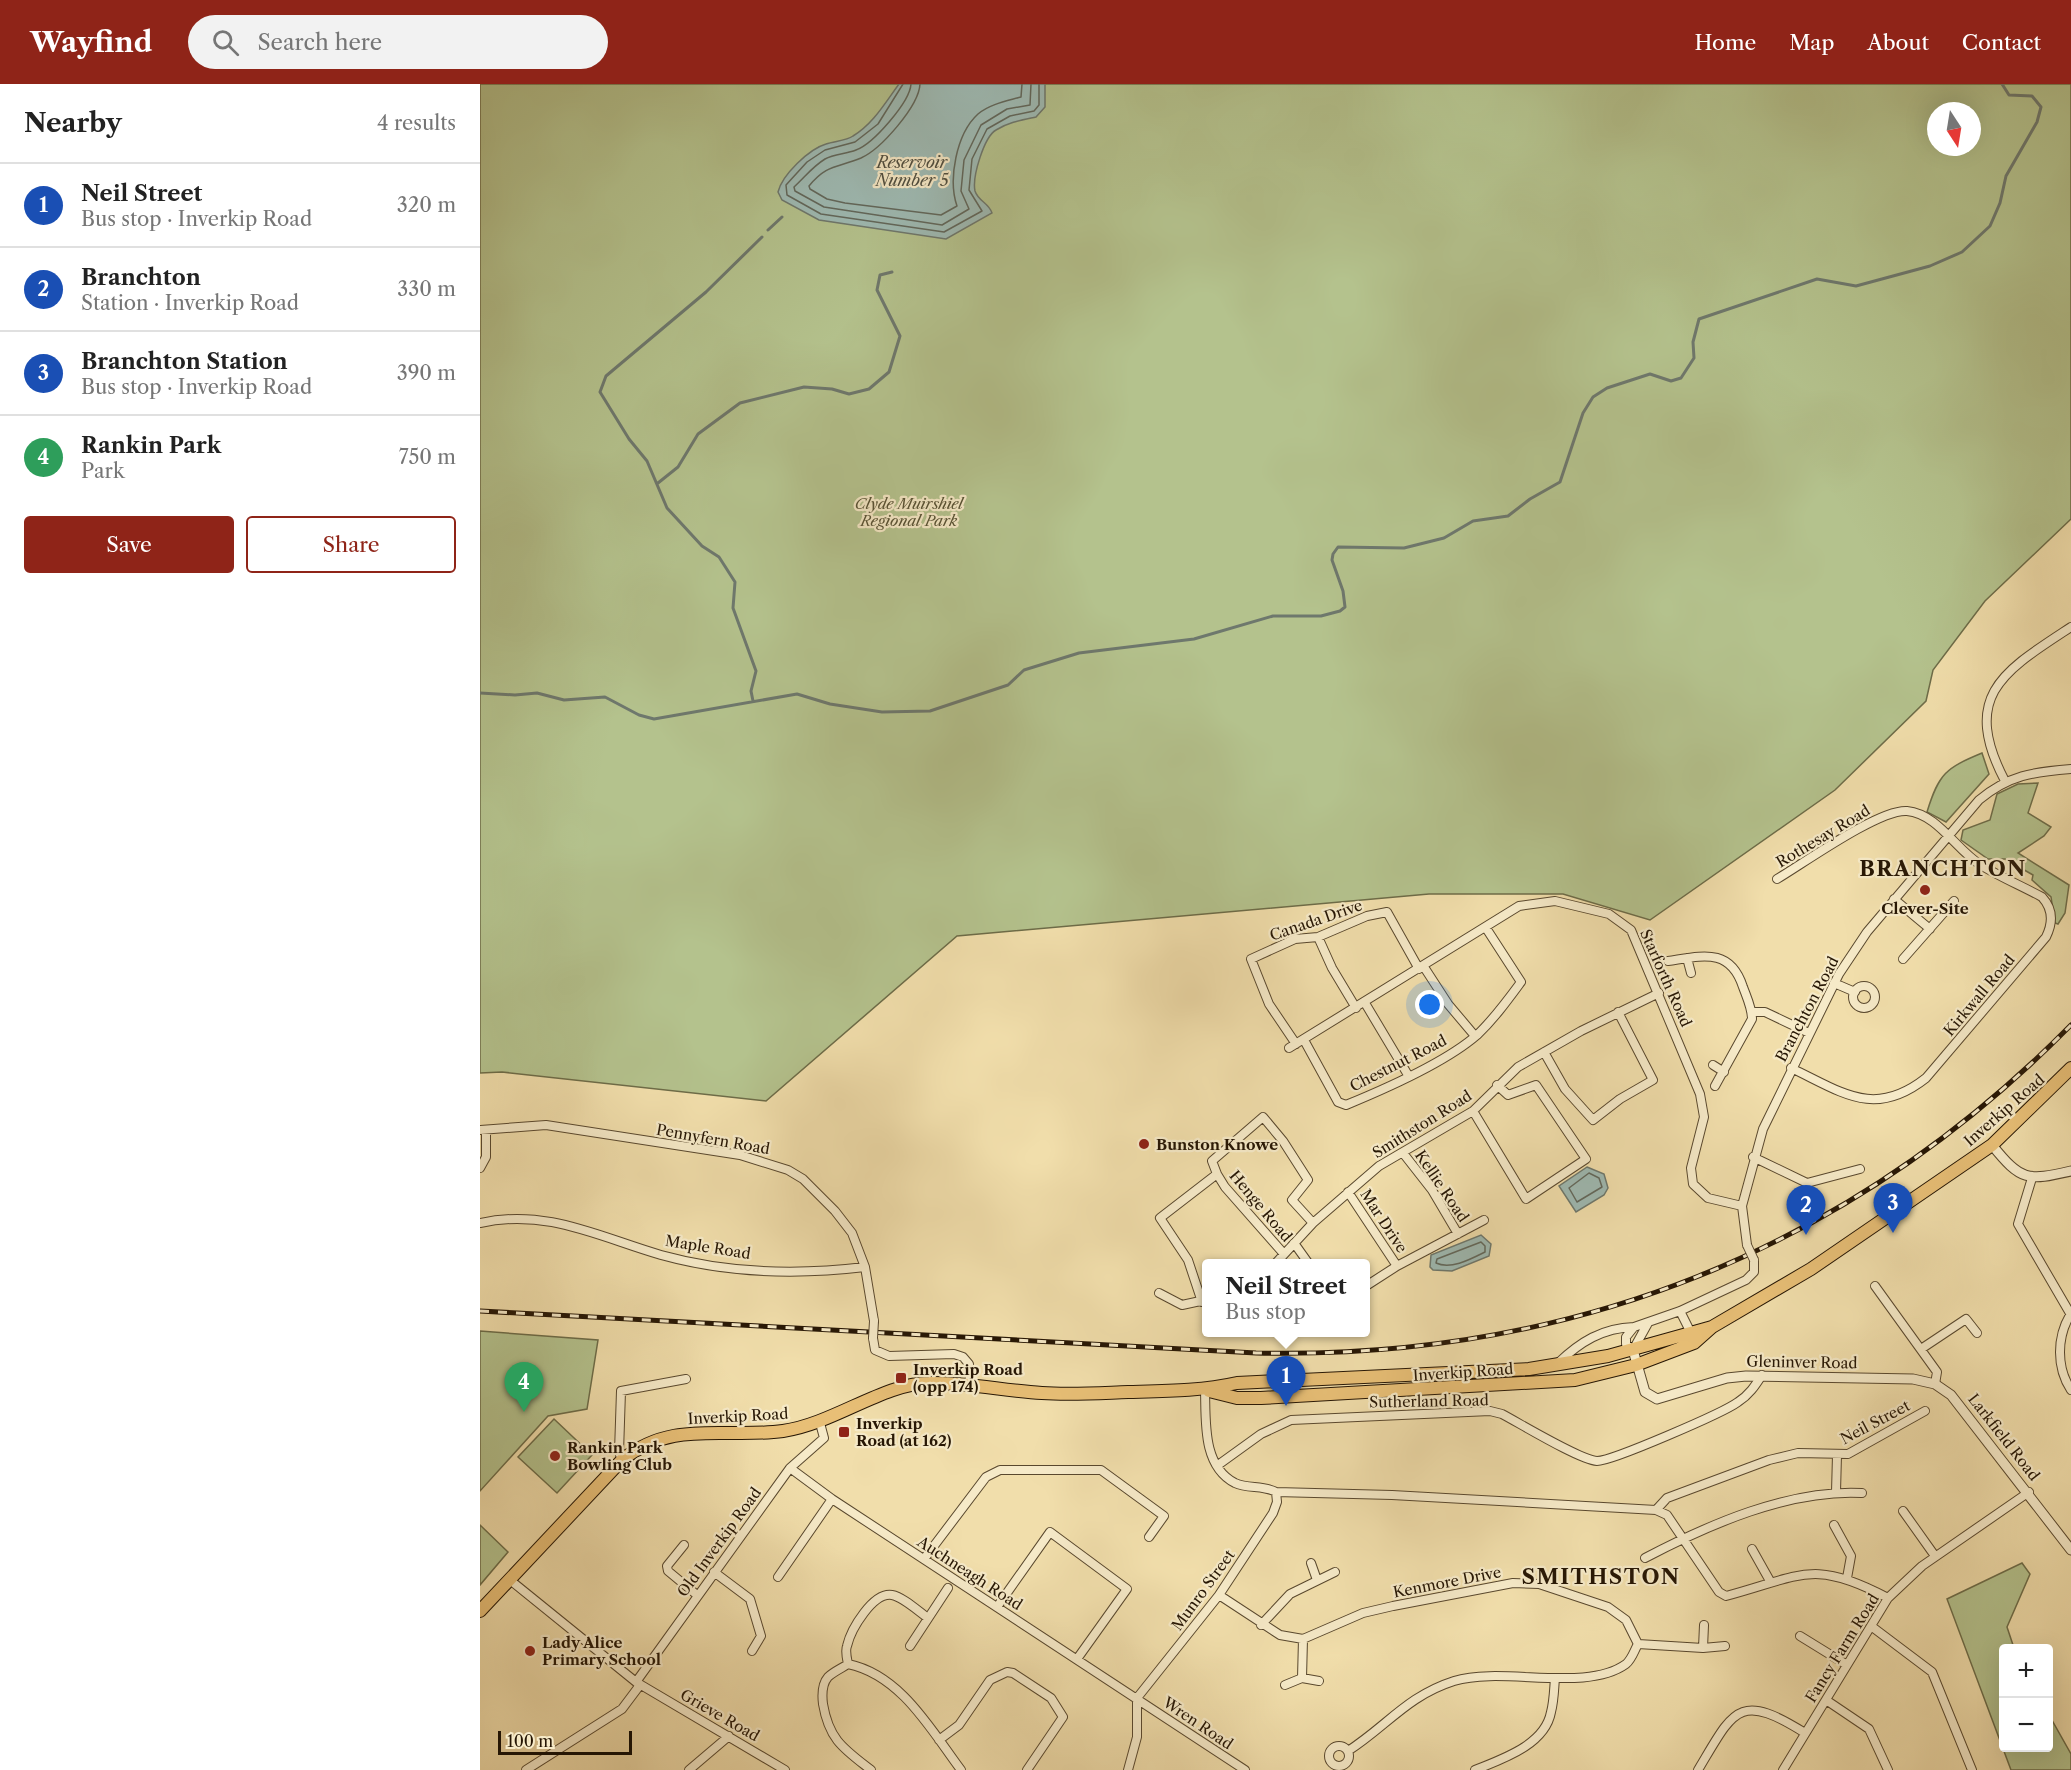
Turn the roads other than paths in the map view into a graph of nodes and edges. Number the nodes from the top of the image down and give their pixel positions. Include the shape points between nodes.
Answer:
1 (2071, 627) edge
2 (2071, 769) edge
3 (2005, 781) junction
4 (1947, 836) junction
5 (1777, 879) dead end
6 (1894, 899) junction
7 (1954, 901) dead end
8 (1486, 928) junction
9 (1930, 929) junction
10 (1318, 937) junction
11 (1686, 958) junction
12 (1903, 959) dead end
13 (1668, 961) dead end
14 (1421, 968) junction
15 (1690, 973) dead end
16 (1834, 983) junction
17 (1855, 992) dead end
18 (1659, 993) junction
19 (1365, 1003) junction
20 (1356, 1008) junction
21 (1618, 1012) junction
22 (1752, 1012) junction
23 (1809, 1033) junction
24 (1475, 1036) junction
25 (1304, 1040) junction
26 (1292, 1046) joint
27 (1544, 1052) junction
28 (1713, 1065) dead end
29 (1791, 1068) junction
30 (2071, 1068) edge
31 (1724, 1072) junction
32 (1408, 1075) junction
33 (1497, 1085) junction
34 (1715, 1086) dead end
35 (1473, 1111) junction
36 (483, 1130) edge
37 (1992, 1145) junction
38 (1403, 1153) junction
39 (1754, 1157) junction
40 (480, 1168) edge
41 (1860, 1169) dead end
42 (2071, 1171) edge
43 (1217, 1174) junction
44 (2032, 1178) junction
45 (1348, 1192) junction
46 (1742, 1206) junction
47 (1484, 1220) dead end
48 (480, 1223) edge
49 (1313, 1223) junction
50 (1458, 1234) junction
51 (1294, 1243) junction
52 (1284, 1254) junction
53 (1279, 1259) edge
54 (1306, 1259) edge
55 (1396, 1266) junction
56 (865, 1267) junction
57 (1370, 1283) edge
58 (1875, 1286) dead end
59 (1159, 1293) dead end
60 (1202, 1296) edge
61 (1202, 1301) edge
62 (1680, 1311) junction
63 (2071, 1315) edge
64 (1648, 1323) junction
65 (1634, 1327) junction
66 (1712, 1327) junction
67 (1690, 1331) junction
68 (1977, 1333) dead end
69 (1922, 1349) junction
70 (1633, 1350) junction
71 (1636, 1365) junction
72 (1555, 1366) junction
73 (1762, 1375) junction
74 (686, 1379) dead end
75 (1935, 1384) junction
76 (970, 1387) junction
77 (1205, 1390) junction
78 (2071, 1390) edge
79 (1925, 1411) dead end
80 (820, 1423) junction
81 (1837, 1455) junction
82 (622, 1460) junction
83 (1218, 1465) junction
84 (790, 1468) junction
85 (1276, 1492) junction
86 (1836, 1492) junction
87 (2028, 1492) junction
88 (1862, 1493) dead end
89 (832, 1499) junction
90 (1656, 1510) junction
91 (1903, 1511) dead end
92 (1834, 1525) dead end
93 (1149, 1536) dead end
94 (1683, 1538) junction
95 (684, 1545) dead end
96 (1752, 1549) dead end
97 (2071, 1550) edge
98 (1935, 1556) junction
99 (1645, 1558) dead end
100 (924, 1559) junction
101 (1311, 1563) dead end
102 (714, 1572) junction
103 (1335, 1572) dead end
104 (778, 1577) dead end
105 (1847, 1578) junction
106 (510, 1580) junction
107 (1317, 1580) junction
108 (1770, 1581) junction
109 (948, 1588) dead end
110 (697, 1595) junction
111 (1219, 1595) junction
112 (1888, 1598) junction
113 (997, 1607) junction
114 (480, 1611) edge
115 (928, 1618) junction
116 (1262, 1625) junction
117 (1704, 1625) dead end
118 (1871, 1626) junction
119 (1800, 1636) dead end
120 (1303, 1639) junction
121 (1638, 1644) junction
122 (910, 1646) dead end
123 (1725, 1646) dead end
124 (1703, 1648) junction
125 (752, 1651) dead end
126 (1077, 1659) junction
127 (848, 1664) junction
128 (1847, 1665) junction
129 (1302, 1678) junction
130 (1554, 1678) junction
131 (1319, 1681) dead end
132 (638, 1683) junction
133 (1285, 1685) dead end
134 (1137, 1698) junction
135 (1826, 1700) junction
136 (1805, 1732) junction
137 (729, 1736) junction
138 (939, 1740) junction
139 (1348, 1751) dead end
140 (1240, 1769) edge
141 (526, 1770) edge
142 (690, 1770) edge
143 (785, 1770) edge
144 (871, 1770) edge
145 (961, 1770) edge
146 (1027, 1770) edge
147 (1128, 1770) edge
148 (1474, 1770) edge
149 (1698, 1770) edge
150 (1783, 1770) edge
151 (1888, 1770) edge
152 (1972, 1770) edge

1 - 3 street via 2015,664 1993,693 1986,718 1987,737
2 - 3 street, Branchton Road via 2020,775
3 - 4 street, Branchton Road via 1979,800
4 - 5 street, Rothesay Road via 1919,814 1895,812
4 - 6 street, Branchton Road
4 - 29 street, Kirkwall Road via 1979,864 2047,902 2051,927 2046,937 1915,1087 1886,1098 1856,1099
6 - 9 street
6 - 16 street, Branchton Road
7 - 9 street
8 - 14 street, Starforth Road
8 - 18 street, Starforth Road via 1519,906 1555,901 1609,914 1631,930
8 - 24 street, Chestnut Road via 1521,982 1496,1016
9 - 12 street
10 - 14 street, Canada Drive via 1367,916 1387,912
10 - 20 street
10 - 26 street, Canada Drive via 1295,939 1251,959
11 - 13 street
11 - 15 street
11 - 22 street via 1704,956 1726,961 1739,974
14 - 19 street, Starforth Road
14 - 24 street
16 - 17 street
16 - 23 street, Branchton Road
18 - 21 street, Smithston Road
18 - 46 street, Starforth Road via 1701,1094 1704,1117 1691,1168 1694,1184 1708,1198
19 - 20 street, Starforth Road
19 - 32 street
20 - 25 street, Starforth Road
21 - 27 street, Smithston Road
21 - 27 street via 1653,1080 1593,1120 1564,1089
22 - 23 street via 1765,1012
22 - 31 street via 1750,1026
23 - 29 street, Branchton Road
24 - 32 street, Chestnut Road via 1442,1059
25 - 26 street, Starforth Road
25 - 32 street, Chestnut Road via 1338,1102 1346,1105
27 - 33 street, Smithston Road
28 - 31 street
29 - 39 street, Branchton Road
30 - 37 highway, Inverkip Road
31 - 34 street
33 - 35 street, Smithston Road
33 - 35 street via 1508,1095 1536,1085 1586,1159 1526,1199
35 - 38 street, Smithston Road
36 - 40 street via 486,1157
36 - 56 street, Pennyfern Road via 546,1125 771,1163 802,1179 835,1210 852,1233
37 - 44 street via 2007,1164
37 - 66 highway, Inverkip Road via 1811,1269
38 - 45 street, Smithston Road via 1379,1166
38 - 50 street, Kellie Road via 1432,1190
39 - 41 street via 1807,1183
39 - 46 street, Branchton Road
42 - 44 street
43 - 49 street via 1212,1161 1263,1117 1308,1180 1292,1200
43 - 52 street, Henge Road
43 - 60 street via 1160,1218 1188,1260
44 - 63 street via 2018,1224
45 - 49 street, Smithston Road
45 - 55 street, Mar Drive
46 - 62 street, Branchton Road, bridge via 1754,1272 1746,1280
47 - 50 street, Kellie Road
48 - 56 street, Maple Road via 506,1217 571,1225 662,1255 709,1264 793,1272
49 - 51 street, Smithston Road
50 - 55 street, Kellie Road
51 - 52 street, Smithston Road
51 - 54 street
52 - 53 street, Smithston Road
55 - 57 street, Kellie Road
56 - 76 street, Pennyfern Road, bridge via 875,1350 889,1356 963,1357 969,1364
58 - 69 street
59 - 61 street via 1182,1305
62 - 64 street
62 - 67 street
63 - 78 street via 2063,1327 2059,1353
64 - 65 street
64 - 70 street
65 - 70 street via 1626,1337 1626,1344
65 - 72 street via 1601,1333 1580,1342
66 - 67 highway, Inverkip Road
66 - 71 highway, Inverkip Road via 1695,1343
67 - 70 highway, Inverkip Road
68 - 69 street via 1966,1318
69 - 75 street via 1936,1372
70 - 71 street, Gleninver Road
70 - 72 highway, Inverkip Road
71 - 73 street, Gleninver Road via 1645,1392 1657,1399 1727,1378
71 - 77 highway, Inverkip Road via 1575,1380 1346,1395 1238,1398
72 - 77 highway, Inverkip Road via 1489,1373 1237,1383
73 - 75 street, Gleninver Road via 1913,1379
73 - 83 street, Sutherland Road via 1751,1392 1736,1404 1598,1461 1490,1411 1291,1420 1261,1434
74 - 82 street via 621,1391
75 - 87 street, Larkfield Road via 1952,1395
76 - 77 highway, Inverkip Road via 1044,1393
76 - 80 highway, Inverkip Road via 927,1383 886,1393
77 - 83 street via 1207,1444
79 - 81 street, Neil Street via 1848,1454
80 - 82 highway, Inverkip Road via 781,1431 674,1435 647,1443
80 - 84 street, Old Inverkip Road via 824,1437
81 - 86 street
81 - 90 street, Neil Street via 1797,1453 1769,1460 1667,1498
82 - 106 highway, Inverkip Road
83 - 85 street via 1235,1483
84 - 89 street, Auchneagh Road
84 - 102 street, Old Inverkip Road
85 - 90 street
85 - 111 street, Munro Street via 1273,1513
86 - 88 street
86 - 94 street via 1777,1503
87 - 97 street, Larkfield Road
87 - 98 street, Fancy Farm Road
89 - 100 street, Auchneagh Road
89 - 104 street
90 - 94 street via 1667,1515
91 - 98 street
92 - 105 street via 1851,1556
93 - 100 street via 1164,1516 1101,1470 1000,1470 986,1477
94 - 99 street
94 - 108 street via 1719,1592 1726,1596
95 - 110 street via 668,1571
96 - 108 street
98 - 112 street, Fancy Farm Road
100 - 113 street, Auchneagh Road
101 - 107 street
102 - 110 street, Old Inverkip Road
102 - 125 street via 750,1599 761,1636
103 - 107 street
105 - 108 street via 1803,1574
105 - 112 street
106 - 114 highway, Inverkip Road
106 - 132 street, Grieve Road
107 - 116 street via 1290,1594
109 - 115 street
110 - 132 street, Old Inverkip Road
111 - 116 street
111 - 134 street, Munro Street
112 - 118 street, Fancy Farm Road
113 - 126 street, Auchneagh Road
113 - 126 street via 1050,1532 1127,1589
115 - 122 street
115 - 127 street via 894,1595 883,1595 875,1600 854,1631 846,1647
116 - 120 street via 1280,1635
117 - 124 street
118 - 128 street, Fancy Farm Road
118 - 152 street via 1932,1672
119 - 128 street
120 - 121 street, Kenmore Drive via 1363,1613 1513,1583 1539,1584 1608,1607 1626,1620
120 - 129 street
121 - 124 street
121 - 130 street via 1628,1662 1616,1670
123 - 124 street
126 - 134 street, Auchneagh Road
127 - 138 street via 862,1667 907,1698
127 - 144 street via 828,1677 822,1695 825,1714 831,1733 842,1747
128 - 135 street, Fancy Farm Road
129 - 131 street
129 - 133 street
130 - 139 street via 1508,1675 1456,1681 1397,1710
130 - 148 street via 1551,1714 1542,1731 1510,1755
132 - 137 street, Grieve Road
132 - 141 street, Old Inverkip Road via 622,1709
134 - 140 street, Wren Road
134 - 147 street via 1137,1737
135 - 136 street, Fancy Farm Road
135 - 151 street via 1869,1729
136 - 149 street via 1762,1709 1739,1712 1727,1721
136 - 150 street, Fancy Farm Road
137 - 142 street
137 - 143 street, Grieve Road
138 - 145 street
138 - 146 street via 959,1725 990,1680 999,1674 1013,1673 1051,1698 1063,1717

